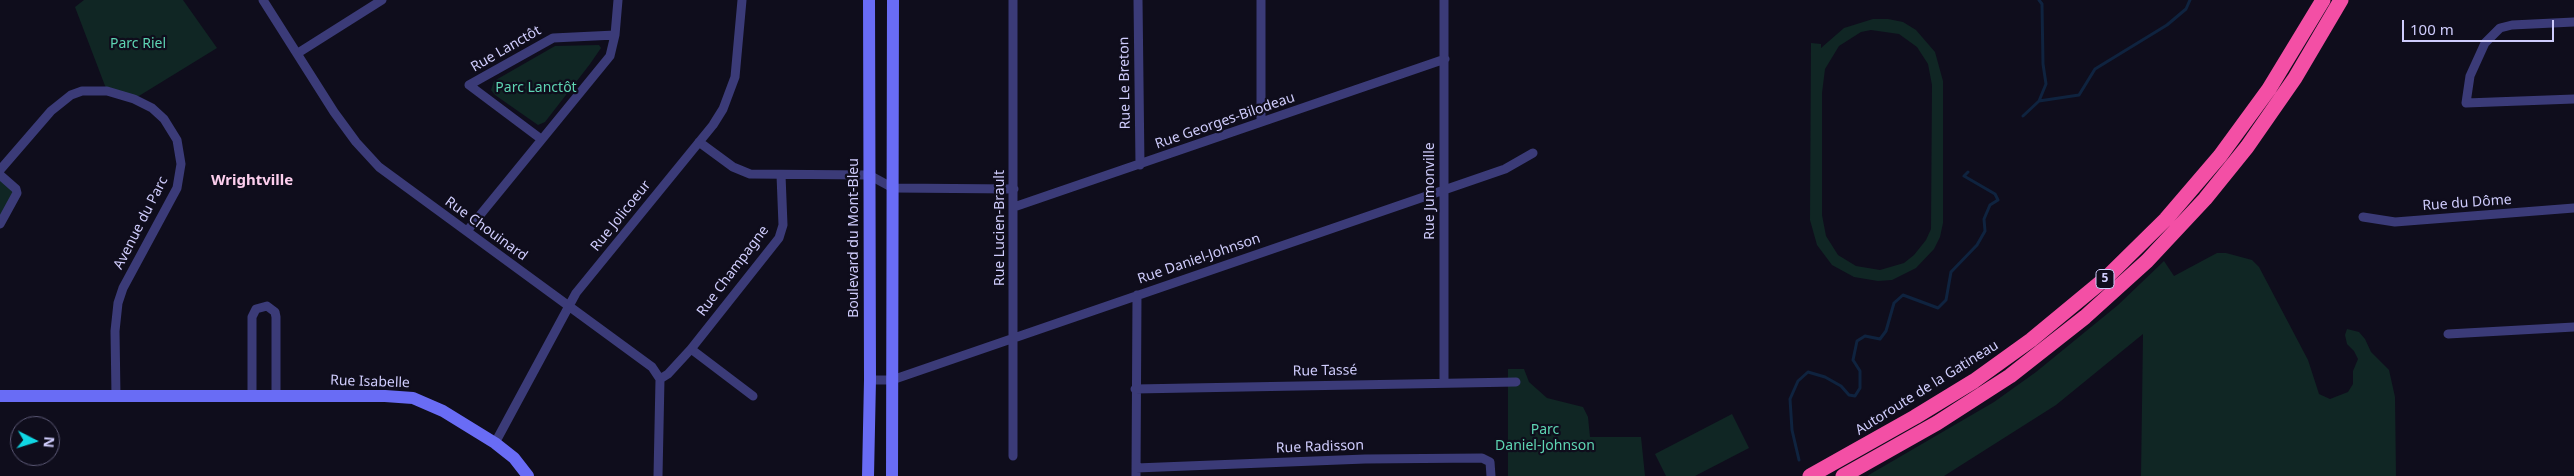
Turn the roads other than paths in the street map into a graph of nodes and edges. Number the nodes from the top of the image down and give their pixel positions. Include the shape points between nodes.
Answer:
1 (263, 0) edge
2 (382, 0) edge
3 (618, 0) edge
4 (742, 0) edge
5 (869, 0) edge
6 (893, 0) edge
7 (1013, 0) edge
8 (1138, 0) edge
9 (1261, 0) edge
10 (1444, 0) edge
11 (2323, 0) edge
12 (2341, 0) edge
13 (2574, 22) edge
14 (615, 35) junction
15 (298, 53) junction
16 (1444, 59) junction
17 (2574, 99) edge
18 (1261, 122) junction
19 (540, 138) junction
20 (700, 142) junction
21 (1533, 153) dead end
22 (1140, 165) junction
23 (0, 170) edge
24 (869, 174) junction
25 (0, 175) edge
26 (781, 175) junction
27 (893, 188) junction
28 (1014, 189) junction
29 (1444, 190) junction
30 (1014, 207) junction
31 (2574, 208) edge
32 (2363, 217) dead end
33 (0, 224) edge
34 (467, 231) junction
35 (1137, 295) junction
36 (568, 305) junction
37 (870, 308) junction
38 (892, 309) junction
39 (2574, 327) edge
40 (2448, 334) dead end
41 (1014, 337) junction
42 (691, 349) junction
43 (660, 379) junction
44 (870, 380) junction
45 (892, 380) junction
46 (1516, 382) dead end
47 (1444, 383) junction
48 (1136, 389) junction
49 (0, 396) edge
50 (116, 396) junction
51 (252, 396) junction
52 (276, 396) junction
53 (753, 396) dead end
54 (495, 443) junction
55 (1013, 456) dead end
56 (1136, 472) edge
57 (528, 476) edge
58 (658, 476) edge
59 (868, 476) edge
60 (892, 476) edge
61 (1491, 476) edge
62 (1810, 476) edge
63 (1843, 476) edge

1 - 15 street, Rue Chouinard
2 - 15 street
3 - 14 street
4 - 20 street, Rue Jolicoeur via 733,87 723,109
5 - 24 street, Boulevard du Mont-Bleu
6 - 27 street
7 - 28 street, Rue Lucien-Brault
8 - 22 street, Rue Le Breton
9 - 18 street
10 - 16 street, Rue Jumonville
11 - 62 highway, Autoroute de la Gatineau / 5 via 2273,83 2224,150 2166,219 2106,278 2031,340 1974,381
12 - 63 highway, 5 via 2299,72 2247,147 2200,205 2147,261 2085,318 2015,372 1938,423
13 - 17 street via 2500,28 2486,44 2470,76 2466,103
14 - 19 street via 610,56 603,66
14 - 19 street, Rue Lanctôt via 553,38 469,85
15 - 34 street, Rue Chouinard via 334,112 368,156 402,186
16 - 18 street, Rue Georges-Bilodeau
16 - 29 street, Rue Jumonville
18 - 22 street, Rue Georges-Bilodeau
19 - 34 street
20 - 26 street via 742,172
20 - 36 street, Rue Jolicoeur
21 - 29 street, Rue Daniel-Johnson via 1505,169
22 - 30 street, Rue Georges-Bilodeau
23 - 50 street, Avenue du Parc via 51,111 71,95 82,91 107,91 134,98 152,108 174,135 181,164 177,188 118,303
24 - 26 street
24 - 27 street
24 - 37 street, Boulevard du Mont-Bleu
25 - 33 street via 17,193
26 - 42 street, Rue Champagne via 780,238
27 - 28 street
27 - 38 street
28 - 30 street, Rue Lucien-Brault
29 - 35 street, Rue Daniel-Johnson
29 - 47 street, Rue Jumonville
30 - 41 street, Rue Lucien-Brault
31 - 32 street, Rue du Dôme via 2395,222
34 - 36 street, Rue Chouinard
35 - 41 street, Rue Daniel-Johnson
35 - 48 street, Rue Radisson
36 - 43 street, Rue Chouinard via 646,362
36 - 54 street, Rue Jolicoeur
37 - 38 street
37 - 44 street, Boulevard du Mont-Bleu
38 - 45 street
39 - 40 street
41 - 45 street, Rue Daniel-Johnson
41 - 55 street, Rue Lucien-Brault
42 - 43 street, Rue Champagne
42 - 53 street
43 - 58 street
44 - 45 street, Rue Daniel-Johnson
44 - 59 street, Boulevard du Mont-Bleu
45 - 60 street
46 - 47 street, Rue Tassé
47 - 48 street, Rue Tassé
48 - 56 street, Rue Radisson
49 - 50 street, Rue Isabelle
50 - 51 street, Rue Isabelle
51 - 52 street, Rue Isabelle
51 - 52 street via 252,318 256,309 267,306 272,308 276,317
52 - 54 street, Rue Isabelle via 414,398 443,410
54 - 57 street, Rue Isabelle via 518,462
56 - 61 street, Rue Radisson via 1366,459 1482,458 1490,462

